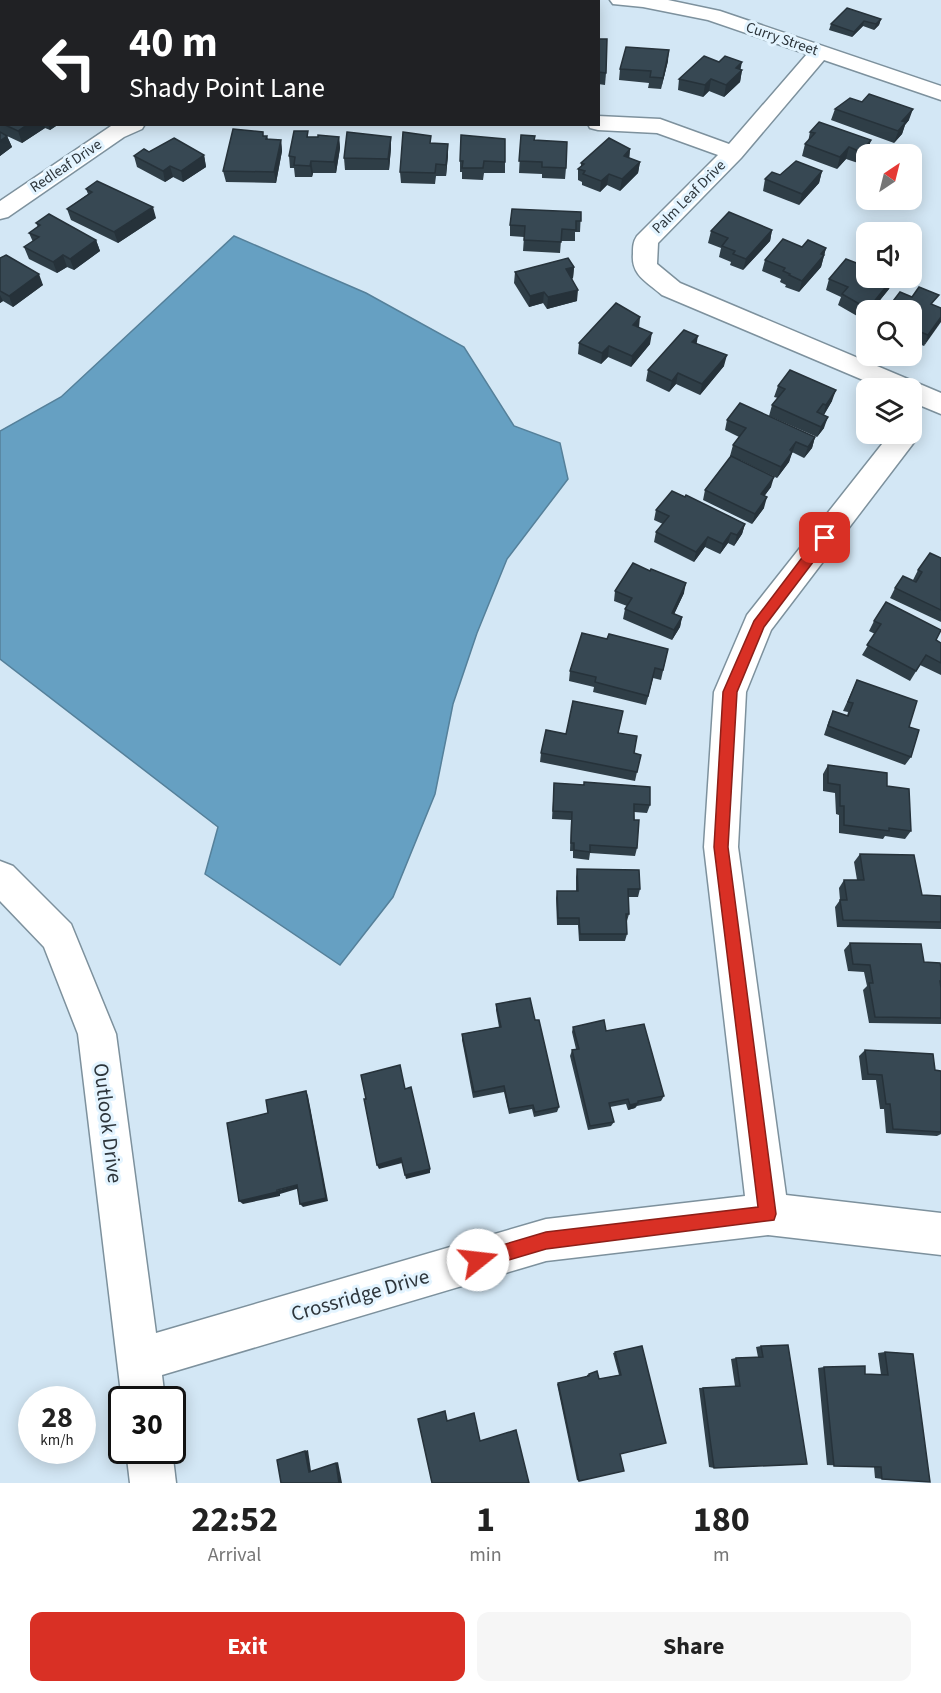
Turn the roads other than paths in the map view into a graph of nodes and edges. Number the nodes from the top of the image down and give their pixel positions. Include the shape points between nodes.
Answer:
1 (620, 0) edge
2 (820, 52) junction
3 (941, 93) edge
4 (600, 123) edge
5 (130, 126) edge
6 (733, 153) junction
7 (0, 212) edge
8 (882, 378) edge
9 (896, 444) edge
10 (0, 877) edge
11 (768, 1214) junction
12 (941, 1234) edge
13 (138, 1360) junction
14 (141, 1386) edge
15 (151, 1464) edge
16 (153, 1483) edge

1 - 2 street, Curry Street via 713,15
2 - 3 street, Curry Street
2 - 6 street, Palm Leaf Drive
4 - 6 street via 660,126
5 - 7 street, Redleaf Drive
6 - 8 street, Palm Leaf Drive via 646,241 645,266 671,289
9 - 11 street via 758,624 730,692 721,847
10 - 13 street, Outlook Drive via 58,936 97,1034
11 - 12 street, Crossridge Drive
11 - 13 street, Crossridge Drive via 546,1240
13 - 14 street, Outlook Drive
15 - 16 street

